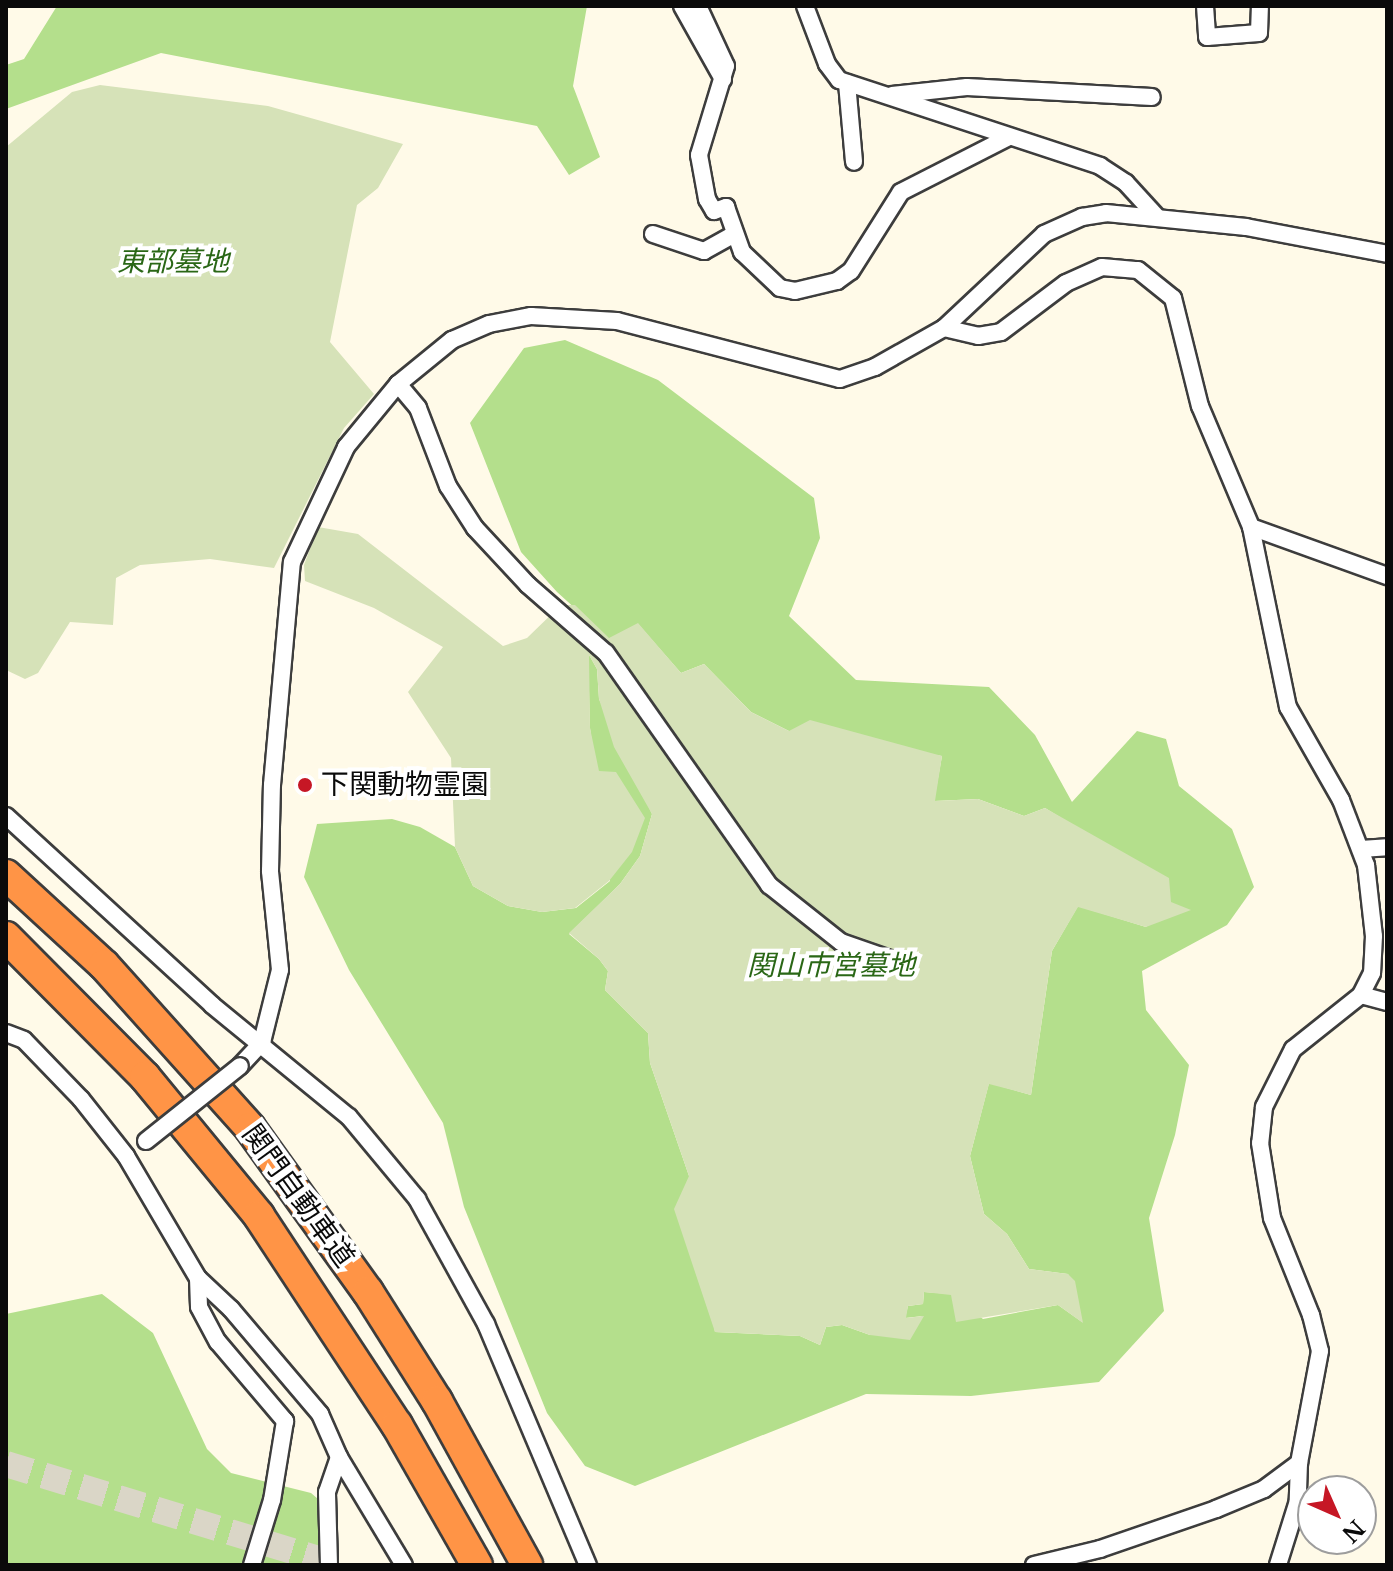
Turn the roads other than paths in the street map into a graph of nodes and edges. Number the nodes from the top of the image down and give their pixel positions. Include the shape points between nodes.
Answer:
1 (682, 6) edge
2 (698, 6) edge
3 (805, 6) edge
4 (1205, 6) edge
5 (1260, 6) edge
6 (724, 81) junction
7 (847, 83) junction
8 (890, 95) junction
9 (1152, 97) dead end
10 (1009, 137) junction
11 (854, 162) dead end
12 (1157, 217) junction
13 (653, 234) dead end
14 (735, 234) junction
15 (1387, 254) edge
16 (944, 328) junction
17 (398, 384) junction
18 (1251, 527) junction
19 (1387, 576) edge
20 (6, 816) edge
21 (1387, 847) edge
22 (1361, 849) junction
23 (6, 875) edge
24 (6, 937) edge
25 (901, 963) dead end
26 (1361, 995) junction
27 (1387, 1002) edge
28 (6, 1033) edge
29 (262, 1042) junction
30 (126, 1156) junction
31 (198, 1278) junction
32 (339, 1457) junction
33 (1299, 1463) junction
34 (252, 1565) edge
35 (329, 1565) edge
36 (404, 1565) edge
37 (477, 1565) edge
38 (527, 1565) edge
39 (588, 1565) edge
40 (1034, 1565) edge
41 (1278, 1565) edge

1 - 6 street
2 - 6 street via 725,56
3 - 7 street via 827,64
4 - 5 street via 1207,37 1259,33
6 - 14 street via 699,155 707,199 714,211 726,207
7 - 8 street
7 - 11 street
8 - 9 street via 967,87
8 - 10 street
10 - 12 street via 1100,166 1126,183
10 - 14 street via 901,192 851,271 837,281 795,291 780,288 751,263
12 - 15 street via 1246,227
12 - 16 street via 1082,217 1044,234
13 - 14 street via 704,251
16 - 17 street via 875,367 840,379 671,332 617,321 531,316 474,328 422,361
16 - 18 street via 978,336 1001,332 1066,283 1102,267 1122,266 1150,276 1177,307 1200,406
17 - 25 street via 418,408 448,486 475,528 528,585 606,653 769,885 841,942
17 - 29 street via 346,447 307,525 288,580 288,637 271,814 270,871 280,970
18 - 19 street
18 - 22 street via 1288,707 1341,800
20 - 29 street via 212,1005
21 - 22 street
22 - 26 street via 1374,936 1372,973
23 - 38 highway, 関門自動車道 via 104,965 259,1139 376,1304
24 - 37 highway, 関門自動車道 via 145,1077 259,1216 390,1413
26 - 27 street
26 - 33 street via 1293,1049 1264,1107 1260,1143 1272,1218 1320,1351
28 - 30 street via 24,1040 49,1063
29 - 30 street, bridge via 240,1066
29 - 39 street via 377,1148 451,1253
30 - 31 street
31 - 32 street via 309,1399
31 - 34 street via 199,1307 218,1342 285,1421 272,1500
32 - 35 street via 327,1492
32 - 36 street
33 - 40 street via 1264,1489 1216,1509 1140,1537
33 - 41 street via 1291,1536

